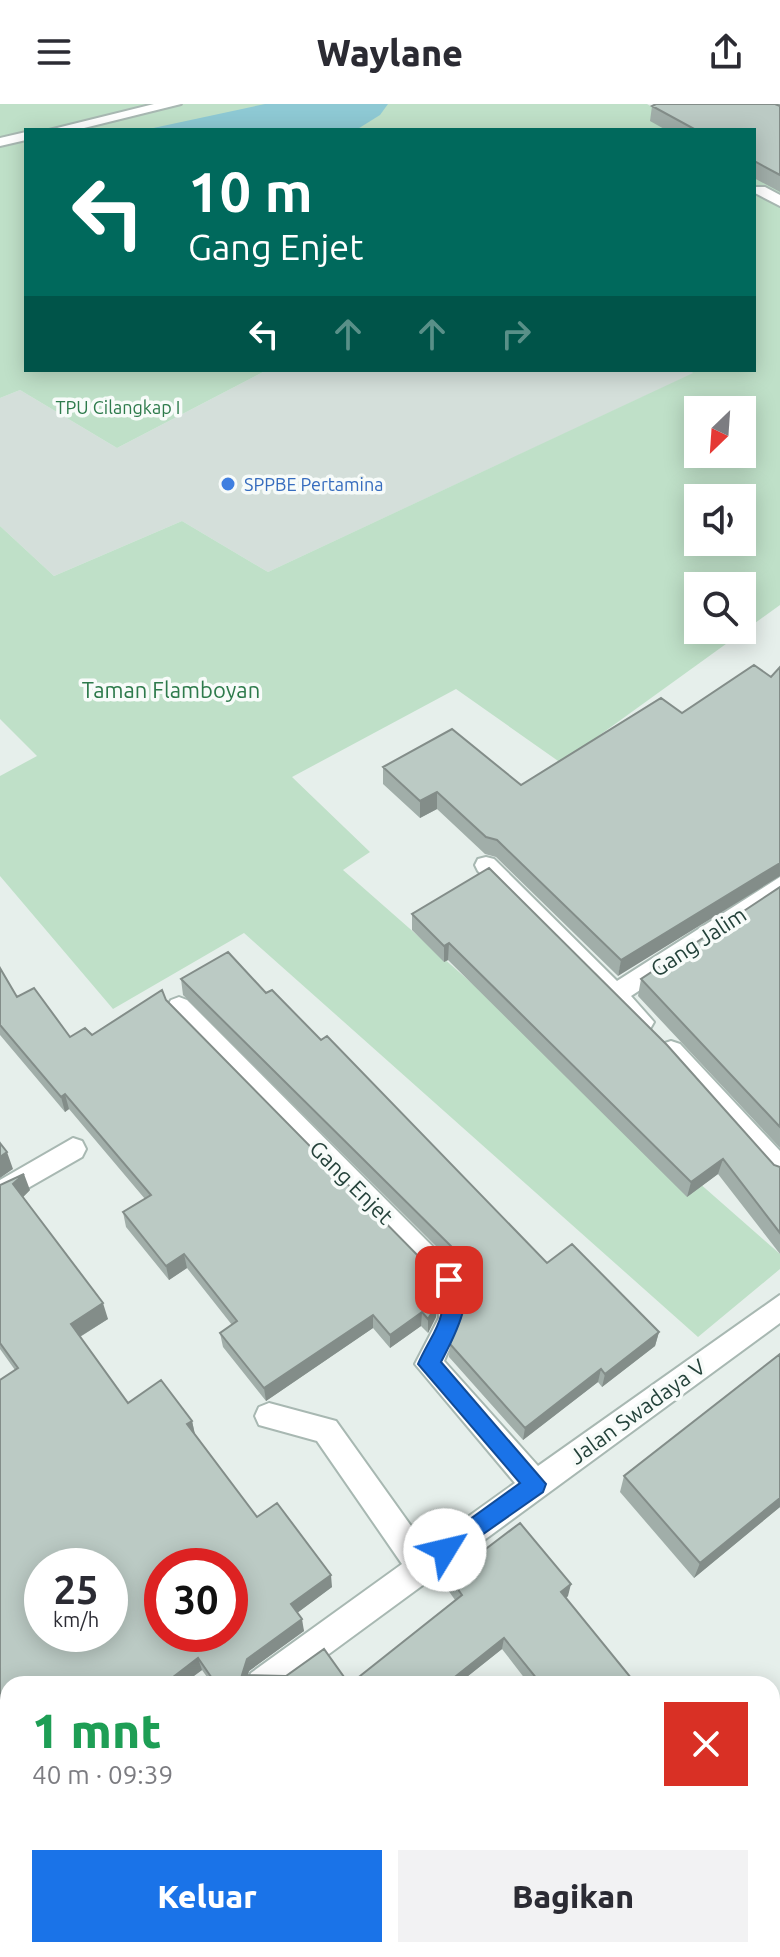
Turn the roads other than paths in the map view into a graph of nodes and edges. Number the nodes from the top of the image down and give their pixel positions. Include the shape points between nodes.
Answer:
1 (174, 104) edge
2 (65, 128) edge
3 (24, 136) edge
4 (0, 142) edge
5 (760, 190) dead end
6 (780, 201) edge
7 (486, 865) dead end
8 (780, 886) edge
9 (616, 994) junction
10 (179, 1007) dead end
11 (73, 1149) dead end
12 (780, 1170) edge
13 (0, 1193) edge
14 (780, 1307) edge
15 (269, 1416) dead end
16 (535, 1484) junction
17 (422, 1567) junction
18 (273, 1676) edge

1 - 2 street
3 - 4 street
5 - 6 street
7 - 9 street
8 - 9 street, Gang Jalim
9 - 12 street
10 - 16 street, Gang Enjet via 449,1280 454,1317 429,1364
11 - 13 street
14 - 16 street, Jalan Swadaya V
15 - 17 street via 326,1430
16 - 17 street, Jalan Swadaya V
17 - 18 street, Jalan Swadaya V

